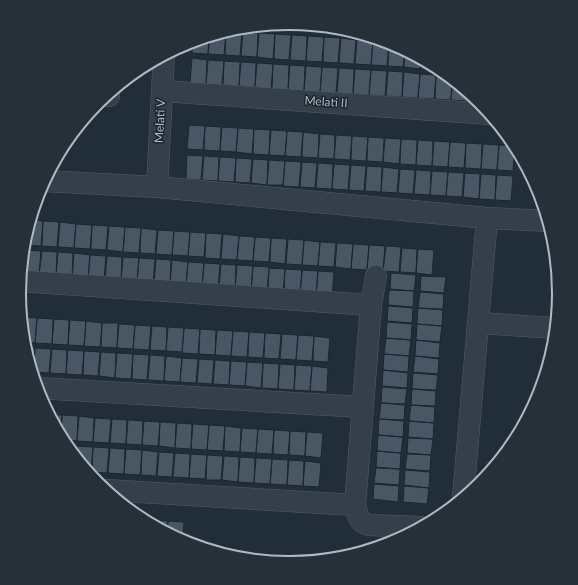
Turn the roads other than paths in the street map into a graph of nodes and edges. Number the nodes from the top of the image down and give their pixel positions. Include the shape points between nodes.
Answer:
1 (164, 62) edge
2 (162, 91) junction
3 (481, 113) edge
4 (51, 181) edge
5 (157, 188) junction
6 (487, 218) junction
7 (541, 219) edge
8 (376, 276) dead end
9 (27, 281) edge
10 (371, 305) junction
11 (478, 323) junction
12 (550, 328) edge
13 (44, 388) edge
14 (363, 407) junction
15 (464, 488) edge
16 (117, 491) edge
17 (355, 505) junction
18 (408, 526) edge

1 - 2 street, Melati V
2 - 3 street, Melati II
2 - 5 street, Melati V
4 - 5 street
5 - 6 street
6 - 7 street
6 - 11 street
8 - 10 street
9 - 10 street
10 - 14 street
11 - 12 street
11 - 15 street
13 - 14 street
14 - 17 street
16 - 17 street
17 - 18 street via 359,520 363,524

